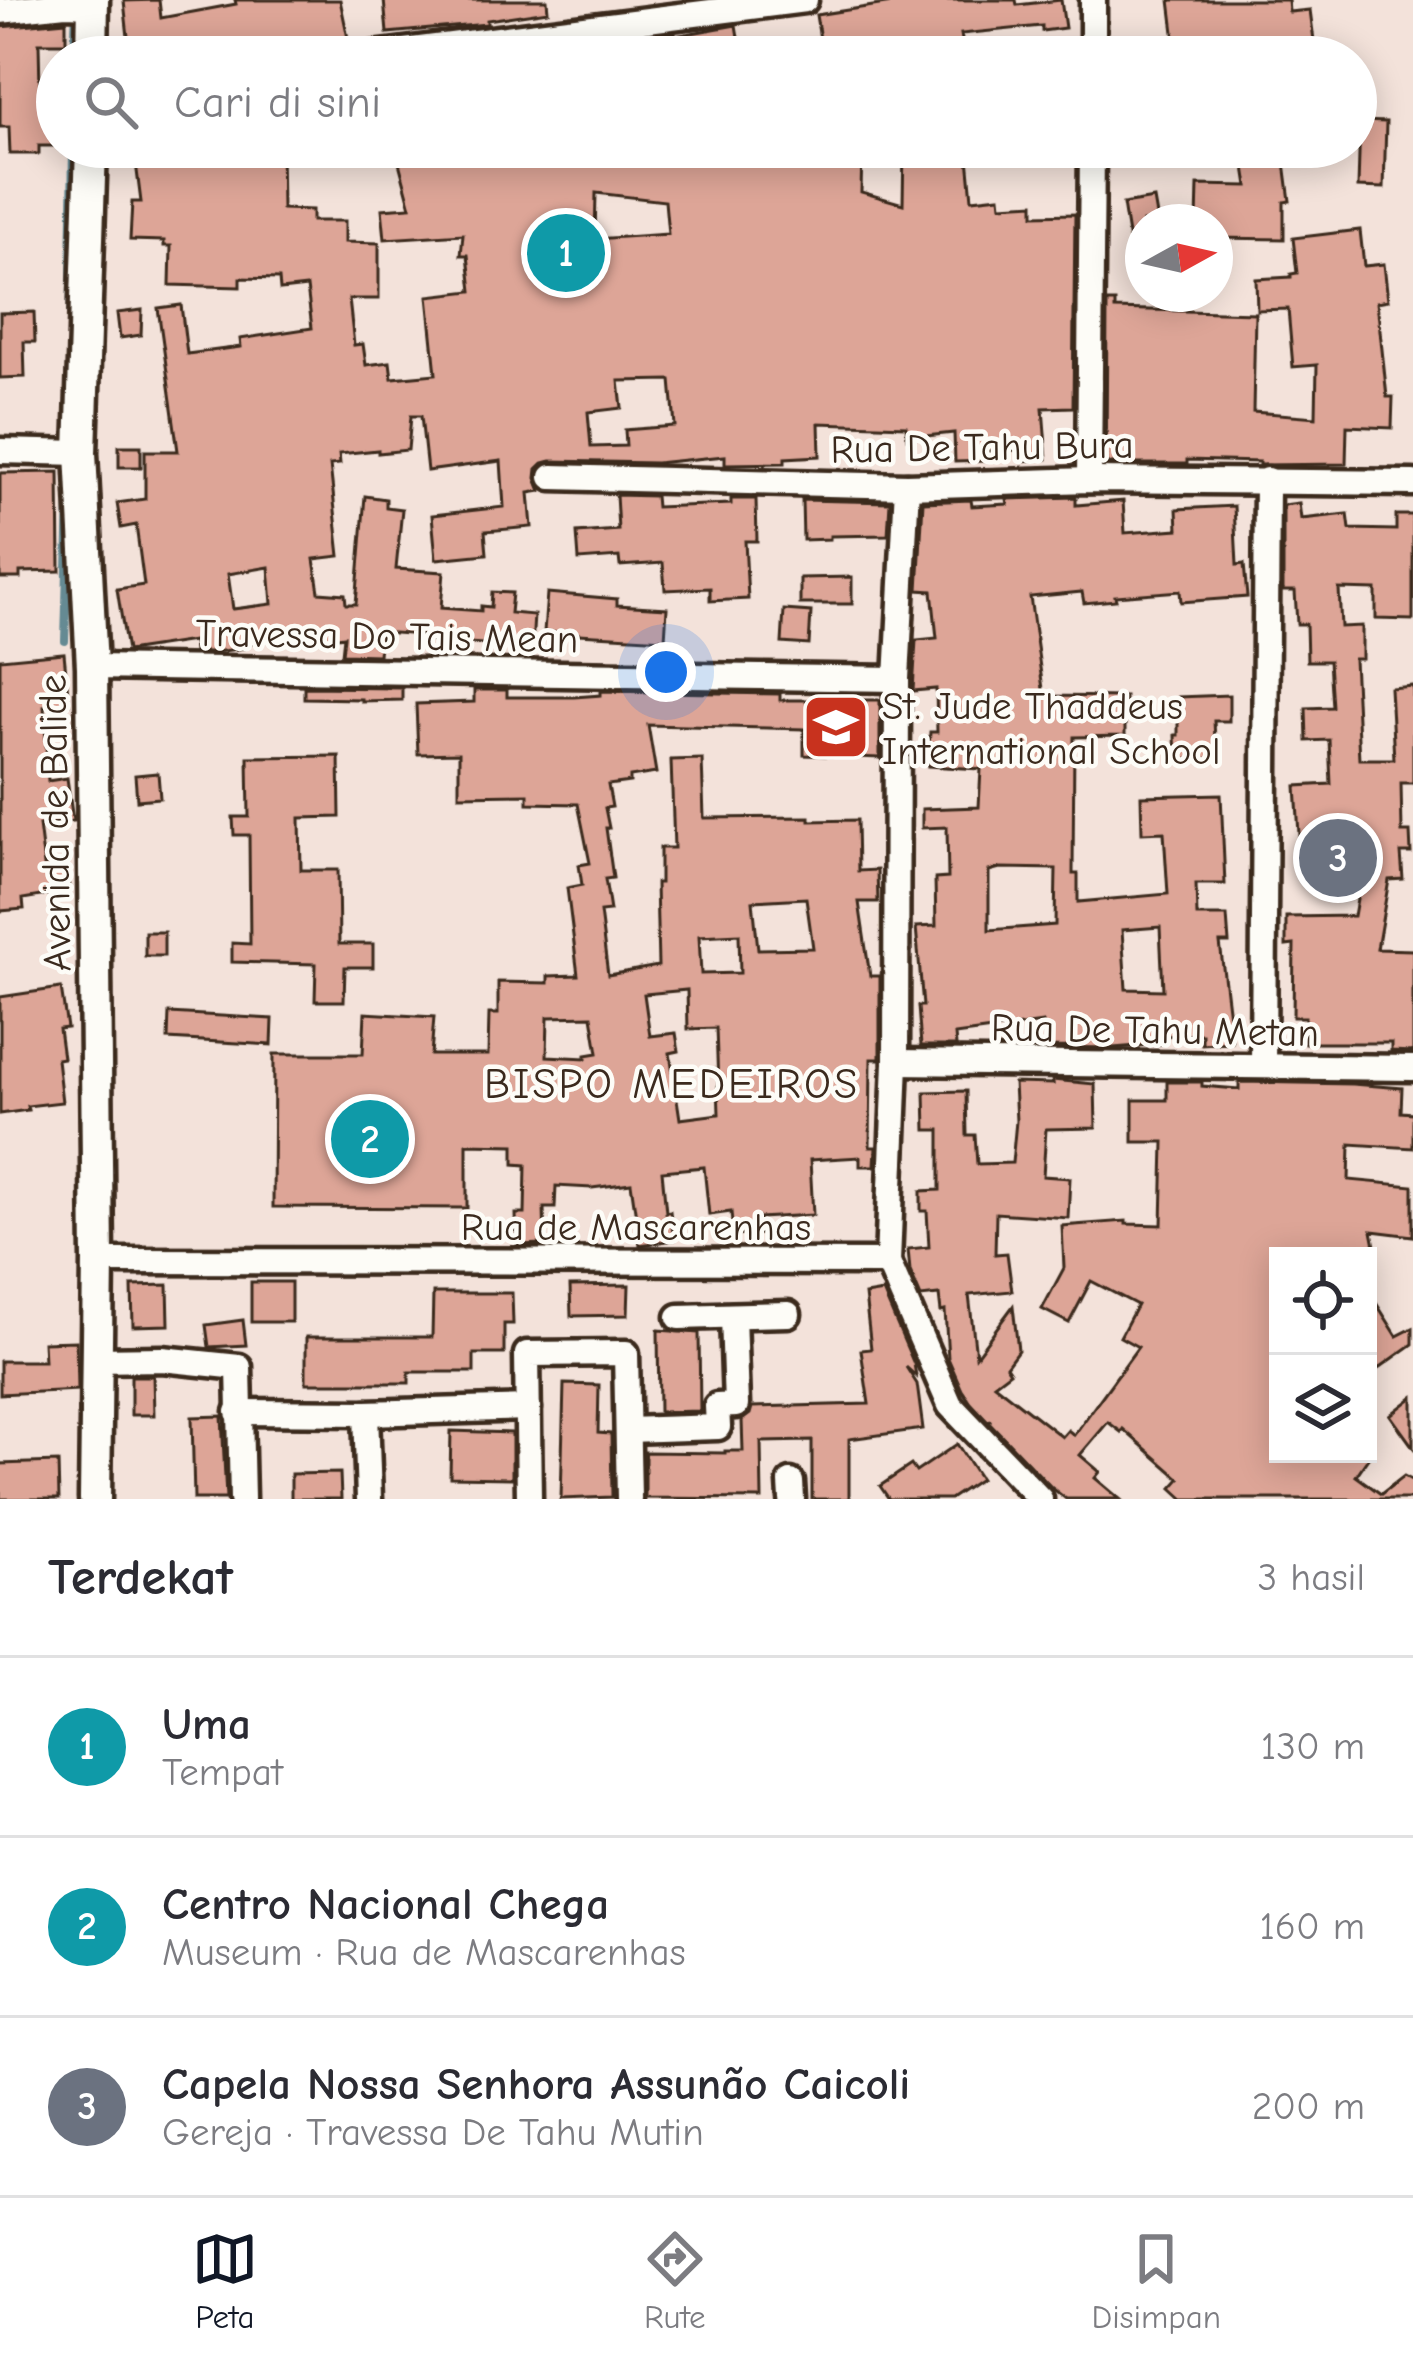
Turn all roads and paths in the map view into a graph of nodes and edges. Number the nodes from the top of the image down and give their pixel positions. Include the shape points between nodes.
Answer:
1 (805, 0) edge
2 (1093, 0) edge
3 (84, 3) edge
4 (0, 11) edge
5 (89, 36) edge
6 (522, 36) edge
7 (1093, 36) edge
8 (90, 168) edge
9 (1092, 168) edge
10 (0, 451) edge
11 (70, 452) junction
12 (552, 477) dead end
13 (1089, 480) junction
14 (1267, 480) junction
15 (1413, 483) edge
16 (907, 485) junction
17 (92, 667) junction
18 (897, 679) junction
19 (896, 1062) junction
20 (1262, 1065) junction
21 (1413, 1068) edge
22 (98, 1261) junction
23 (888, 1262) junction
24 (788, 1315) dead end
25 (733, 1316) junction
26 (679, 1317) dead end
27 (96, 1360) junction
28 (528, 1408) junction
29 (238, 1412) junction
30 (366, 1412) junction
31 (628, 1430) junction
32 (95, 1499) edge
33 (242, 1499) edge
34 (369, 1499) edge
35 (529, 1499) edge
36 (629, 1499) edge
37 (1040, 1499) edge

1 - 6 street
2 - 7 street
3 - 4 street
3 - 5 main road
8 - 11 main road, Avenida de Balide
9 - 13 street
10 - 11 street
11 - 17 main road, Avenida de Balide
12 - 16 street, Rua De Tahu Bura
13 - 14 street, Rua De Tahu Bura
13 - 16 street, Rua De Tahu Bura
14 - 15 street, Rua De Tahu Bura
14 - 20 street
16 - 18 street
17 - 18 street, Travessa Do Tais Mean
17 - 22 main road, Avenida de Balide
18 - 19 street
19 - 20 street, Rua De Tahu Metan
19 - 23 street
20 - 21 street, Rua De Tahu Metan
22 - 23 street, Rua de Mascarenhas
22 - 27 main road, Avenida de Balide
23 - 37 street via 950,1406
24 - 25 street
25 - 26 street
25 - 31 street via 736,1405 717,1406 718,1427
27 - 29 street via 238,1367
27 - 32 main road, Avenida de Balide
28 - 30 street
28 - 31 street via 527,1354 626,1353
28 - 35 street
29 - 30 street
29 - 33 street
30 - 34 street
31 - 36 street

